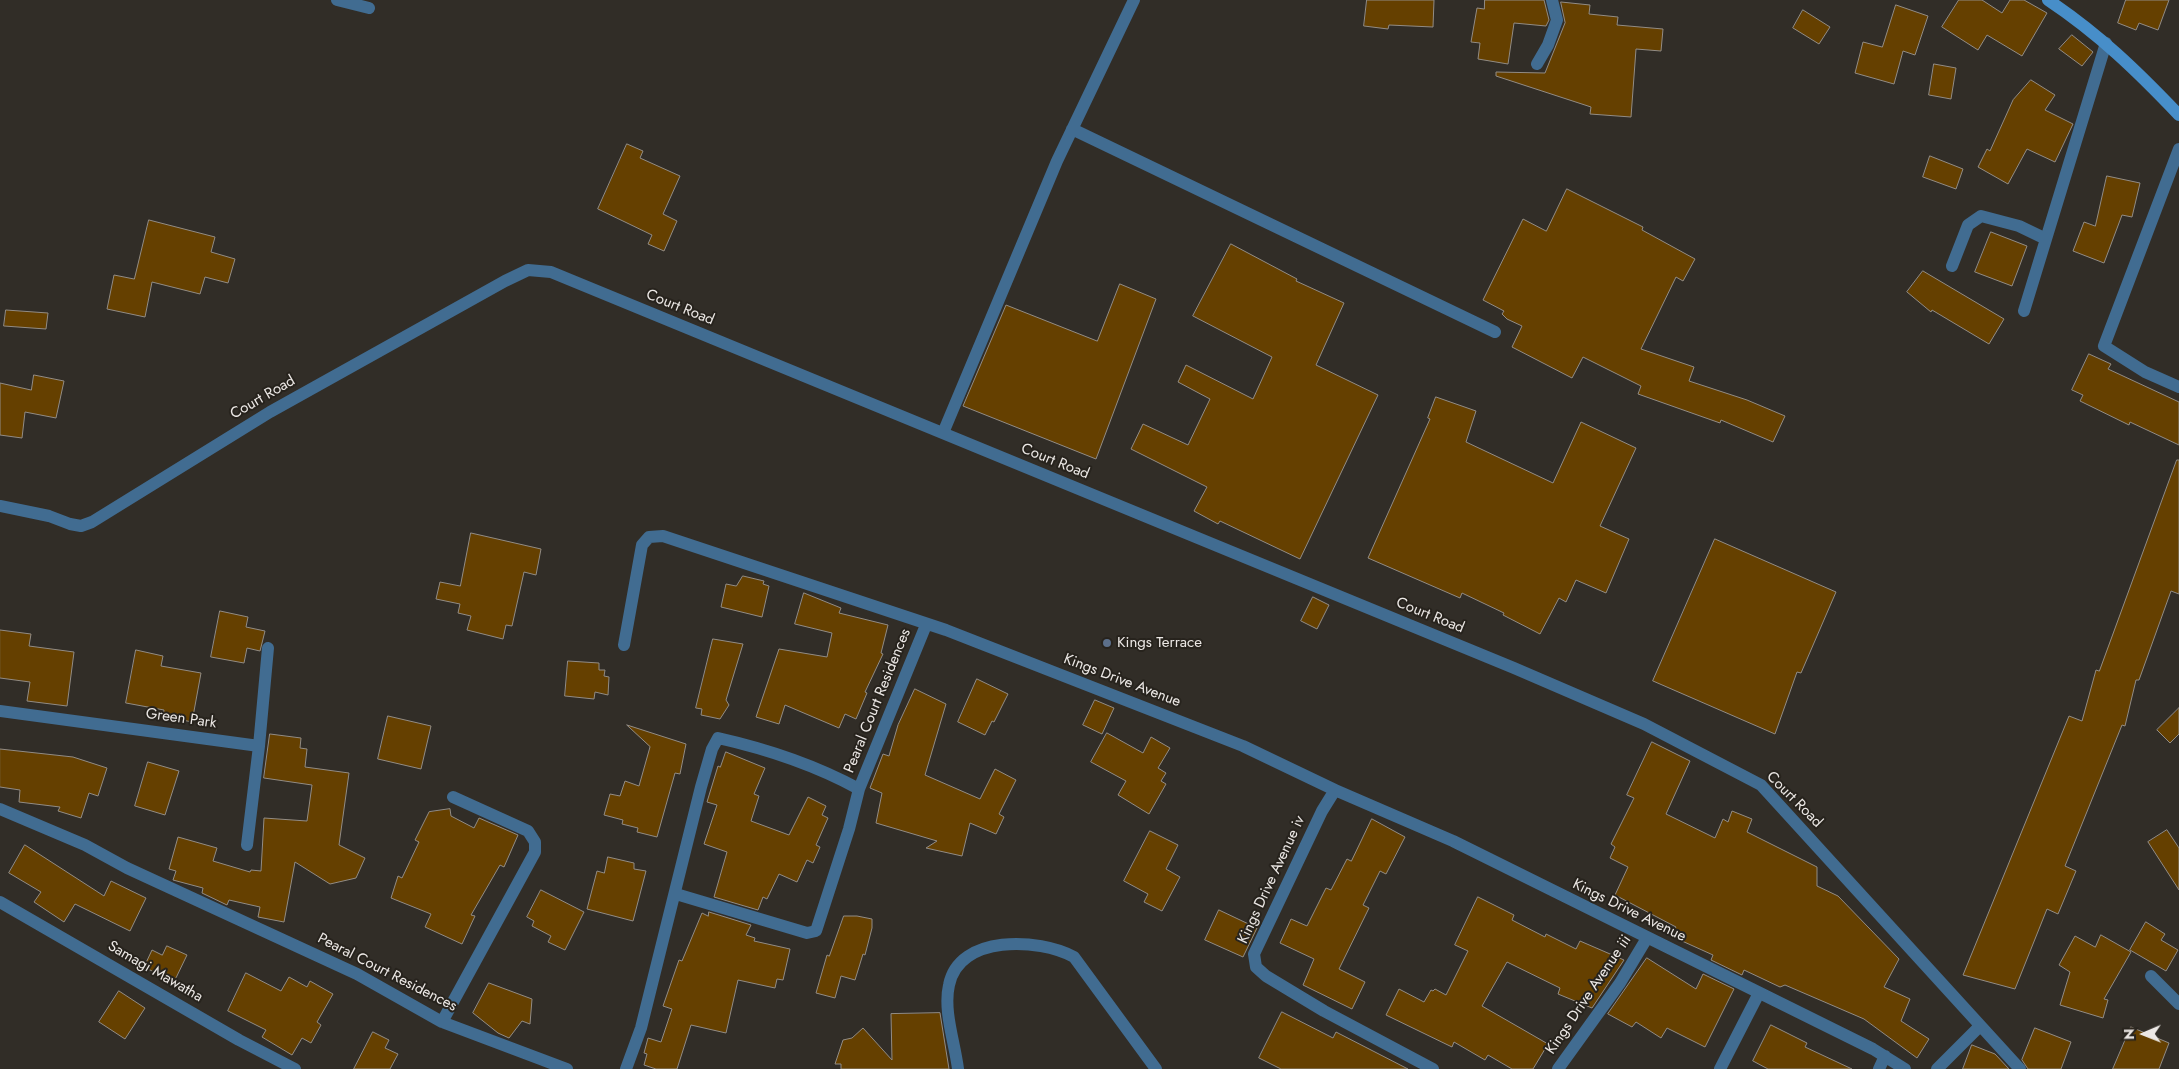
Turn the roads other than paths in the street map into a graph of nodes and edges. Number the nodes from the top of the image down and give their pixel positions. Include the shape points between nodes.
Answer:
1 (337, 0) edge
2 (1134, 0) edge
3 (1552, 0) edge
4 (2048, 0) edge
5 (369, 8) dead end
6 (2106, 43) junction
7 (1537, 64) dead end
8 (2179, 115) edge
9 (1072, 129) junction
10 (2179, 149) edge
11 (2046, 240) junction
12 (1952, 266) dead end
13 (2024, 311) dead end
14 (1495, 332) dead end
15 (2179, 387) edge
16 (943, 433) junction
17 (0, 506) edge
18 (926, 625) junction
19 (624, 645) dead end
20 (268, 648) dead end
21 (0, 711) edge
22 (259, 746) junction
23 (859, 789) junction
24 (1335, 790) junction
25 (453, 797) dead end
26 (0, 810) edge
27 (247, 845) dead end
28 (676, 894) junction
29 (0, 902) edge
30 (1647, 938) junction
31 (2151, 976) dead end
32 (1759, 993) junction
33 (2179, 1004) edge
34 (442, 1022) junction
35 (1980, 1026) junction
36 (1885, 1056) junction
37 (295, 1069) edge
38 (567, 1069) edge
39 (626, 1069) edge
40 (958, 1069) edge
41 (1156, 1069) edge
42 (1433, 1069) edge
43 (1558, 1069) edge
44 (1720, 1069) edge
45 (1879, 1069) edge
46 (1905, 1069) edge
47 (1936, 1069) edge
48 (2020, 1069) edge

1 - 5 street
2 - 9 street
3 - 7 street via 1557,20
4 - 6 street
6 - 8 street
6 - 11 street
9 - 14 street
9 - 16 street
10 - 15 street via 2104,346 2145,372
11 - 12 street via 2019,226 1981,216 1968,225
11 - 13 street
16 - 17 street, Court Road via 551,272 528,270 270,412 92,522 81,526
16 - 35 street, Court Road via 1514,668 1644,724 1761,785
18 - 19 street, Kings Drive Avenue via 663,536 649,537 642,545
18 - 23 street, Pearal Court Residences
18 - 24 street, Kings Drive Avenue via 1122,697 1243,746
20 - 22 street
21 - 22 street, Green Park
22 - 27 street
23 - 28 street, Pearal Court Residences via 816,931 807,933
23 - 28 street, Pearal Court Residences via 790,758 718,738 701,787
24 - 30 street, Kings Drive Avenue via 1453,842
24 - 42 street, Kings Drive Avenue iv via 1257,945 1254,954 1256,967 1324,1011
25 - 34 street via 528,831 535,842 535,852
26 - 34 street, Pearal Court Residences via 85,845 357,974
28 - 39 street, Pearal Court Residences via 641,1028
29 - 37 street, Samagi Mawatha
30 - 32 street, Kings Drive Avenue
30 - 43 street, Kings Drive Avenue iii via 1620,983
31 - 33 street
32 - 36 street, Kings Drive Avenue
32 - 44 street
34 - 38 street, Pearal Court Residences
35 - 47 street
35 - 48 street, Court Road
36 - 45 street
36 - 46 street, Kings Drive Avenue
40 - 41 street via 948,1009 948,986 954,971 968,956 991,946 1024,945 1060,950 1074,958

